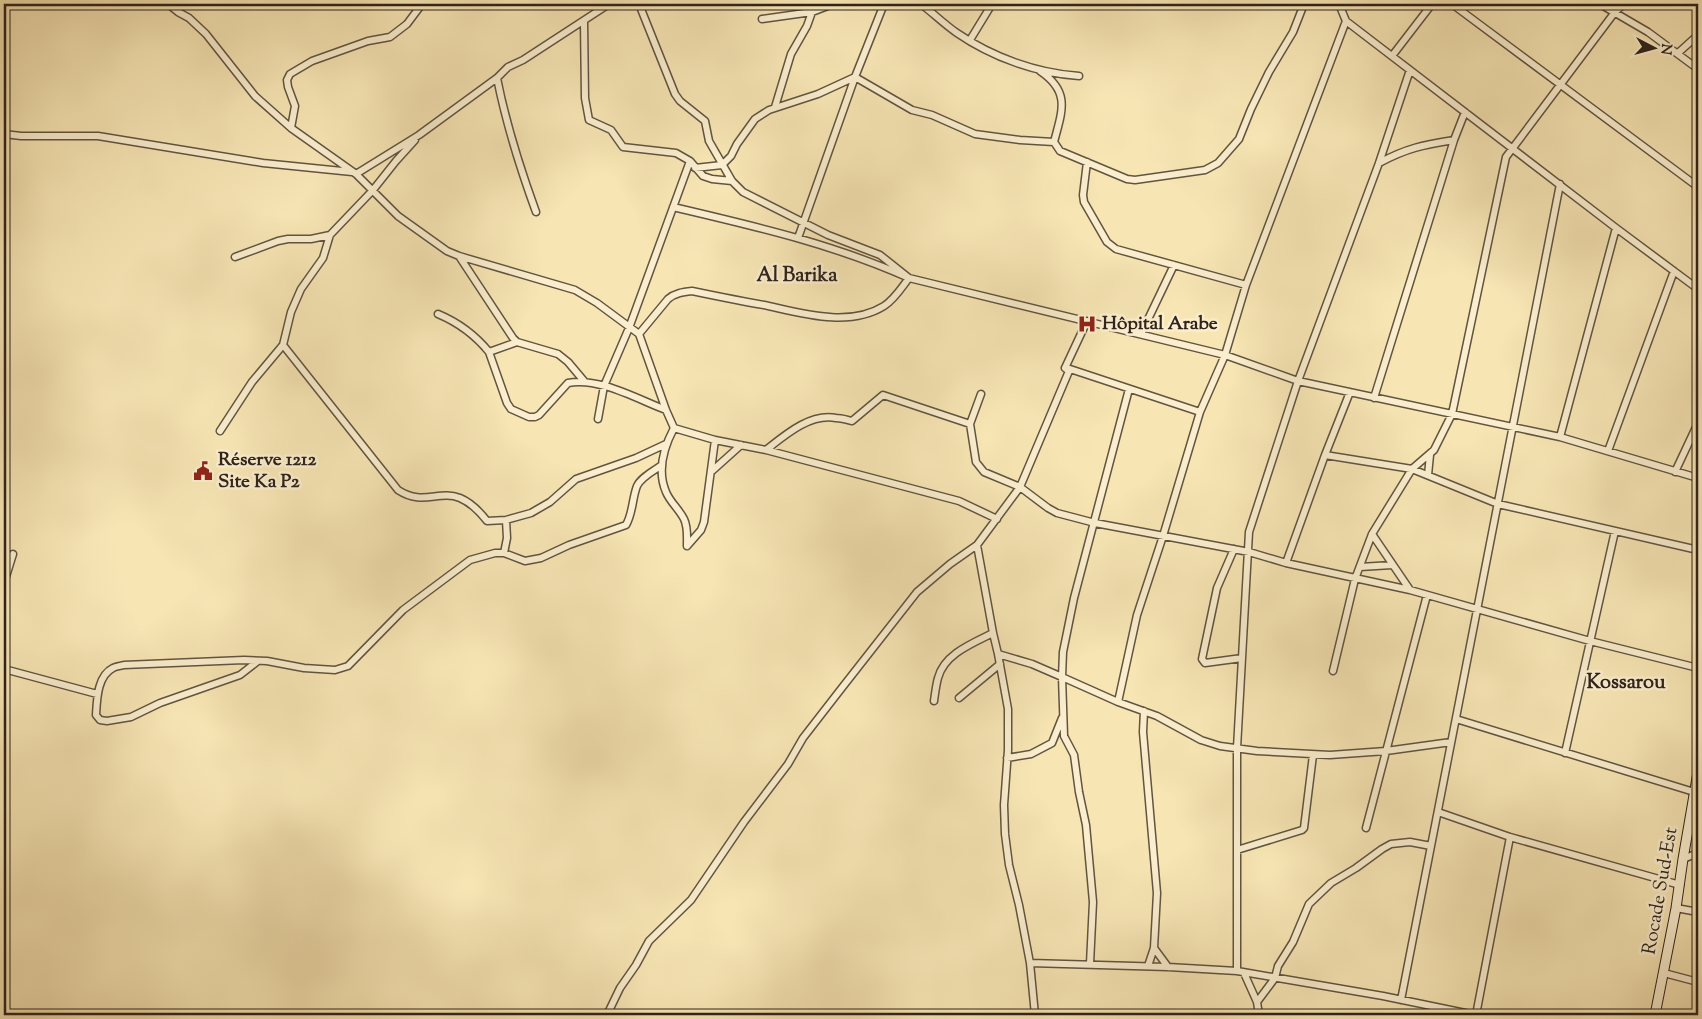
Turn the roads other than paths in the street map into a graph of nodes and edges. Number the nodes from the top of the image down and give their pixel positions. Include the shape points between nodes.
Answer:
1 (168, 4) edge
2 (422, 4) edge
3 (609, 4) edge
4 (640, 4) edge
5 (833, 4) edge
6 (884, 4) edge
7 (921, 4) edge
8 (992, 4) edge
9 (1304, 4) edge
10 (1339, 4) edge
11 (1432, 4) edge
12 (1452, 4) edge
13 (1600, 4) edge
14 (1624, 4) edge
15 (812, 12) junction
16 (1614, 12) junction
17 (762, 19) dead end
18 (584, 21) junction
19 (1346, 21) junction
20 (1698, 35) edge
21 (970, 40) junction
22 (1678, 53) junction
23 (1392, 56) junction
24 (1698, 69) edge
25 (1410, 70) junction
26 (1040, 71) junction
27 (1079, 76) dead end
28 (855, 77) junction
29 (497, 78) junction
30 (1560, 84) junction
31 (776, 107) junction
32 (1465, 112) junction
33 (291, 128) junction
34 (4, 134) edge
35 (420, 135) junction
36 (1454, 140) junction
37 (1054, 142) junction
38 (1512, 148) junction
39 (1384, 149) junction
40 (1400, 152) junction
41 (690, 162) junction
42 (1087, 162) junction
43 (1379, 163) junction
44 (722, 165) junction
45 (695, 168) junction
46 (354, 173) junction
47 (732, 181) junction
48 (1560, 184) junction
49 (1698, 187) edge
50 (373, 190) junction
51 (673, 207) junction
52 (536, 212) dead end
53 (802, 224) junction
54 (1616, 228) junction
55 (330, 235) junction
56 (798, 238) junction
57 (459, 256) junction
58 (235, 257) dead end
59 (1174, 265) junction
60 (1674, 271) junction
61 (909, 278) junction
62 (1246, 285) junction
63 (1698, 289) edge
64 (438, 314) dead end
65 (1087, 321) junction
66 (629, 328) junction
67 (639, 334) junction
68 (1141, 334) junction
69 (517, 342) junction
70 (283, 345) junction
71 (489, 352) junction
72 (1225, 355) junction
73 (1065, 368) junction
74 (584, 381) junction
75 (1298, 381) junction
76 (604, 386) junction
77 (1130, 389) junction
78 (1350, 392) junction
79 (981, 394) dead end
80 (1374, 398) junction
81 (666, 410) junction
82 (1200, 412) junction
83 (1452, 414) junction
84 (598, 419) dead end
85 (1698, 423) edge
86 (970, 424) junction
87 (1512, 427) junction
88 (674, 428) junction
89 (220, 431) dead end
90 (1560, 437) junction
91 (715, 440) junction
92 (666, 444) junction
93 (741, 445) junction
94 (766, 450) junction
95 (1608, 451) junction
96 (1325, 455) junction
97 (1430, 455) junction
98 (662, 465) junction
99 (1412, 468) junction
100 (712, 471) junction
101 (1675, 472) junction
102 (1428, 475) junction
103 (1698, 478) edge
104 (1020, 487) junction
105 (1498, 504) junction
106 (996, 519) junction
107 (506, 520) junction
108 (1094, 523) junction
109 (1615, 531) junction
110 (1372, 534) junction
111 (1163, 536) junction
112 (977, 545) junction
113 (1234, 549) junction
114 (1698, 550) edge
115 (1249, 552) junction
116 (504, 553) junction
117 (12, 554) dead end
118 (1286, 563) junction
119 (1392, 565) junction
120 (1360, 566) junction
121 (1355, 579) junction
122 (4, 583) edge
123 (1410, 590) junction
124 (1427, 595) junction
125 (1477, 610) junction
126 (993, 633) junction
127 (1590, 641) junction
128 (998, 654) junction
129 (1242, 658) junction
130 (258, 661) junction
131 (1000, 664) junction
132 (1698, 668) edge
133 (4, 670) edge
134 (1333, 670) dead end
135 (1062, 677) junction
136 (97, 694) junction
137 (959, 698) dead end
138 (934, 702) dead end
139 (1118, 702) junction
140 (1144, 711) junction
141 (1064, 714) junction
142 (1456, 719) junction
143 (1451, 742) junction
144 (1237, 748) junction
145 (1386, 751) junction
146 (1565, 753) junction
147 (1313, 755) junction
148 (1007, 758) junction
149 (1698, 772) edge
150 (1694, 792) junction
151 (1438, 812) junction
152 (1366, 828) dead end
153 (1510, 837) junction
154 (1431, 846) junction
155 (1237, 850) junction
156 (1698, 853) edge
157 (1682, 859) junction
158 (1680, 886) junction
159 (1676, 908) junction
160 (1698, 912) edge
161 (1154, 948) junction
162 (1030, 963) junction
163 (1090, 964) junction
164 (1148, 966) junction
165 (1168, 966) junction
166 (1240, 972) junction
167 (1664, 973) junction
168 (1274, 978) junction
169 (1698, 982) edge
170 (1401, 1000) junction
171 (1257, 1002) junction
172 (607, 1015) edge
173 (1035, 1015) edge
174 (1259, 1015) edge
175 (1475, 1015) edge
176 (1654, 1015) edge

1 - 33 street via 206,34 256,96
2 - 33 street via 407,24 390,37 312,60 290,74 287,80 294,106
3 - 18 street
4 - 44 street via 675,94 705,122 709,141
5 - 15 street
6 - 28 street
7 - 21 street
8 - 21 street
9 - 42 street via 1239,139 1218,163 1204,170 1135,180
10 - 19 street
11 - 23 street
12 - 30 street
13 - 16 street
14 - 16 street
15 - 17 street
15 - 31 street via 791,54
16 - 22 street
16 - 30 street
18 - 29 street via 508,67
18 - 41 street via 588,120 611,130 623,147 676,153
19 - 23 street
19 - 62 street
20 - 22 street
21 - 26 street
22 - 24 street
23 - 25 street
25 - 32 street
25 - 39 street
26 - 27 street
26 - 37 street via 1061,92 1062,104
28 - 31 street via 818,94
28 - 37 street via 912,110 975,134
28 - 53 street
29 - 35 street
29 - 52 street via 515,154
30 - 38 street
30 - 49 street
31 - 44 street via 755,119
32 - 36 street
32 - 38 street
33 - 46 street
34 - 46 street via 98,136 263,163
35 - 46 street
35 - 50 street
36 - 40 street
36 - 80 street
37 - 42 street via 1060,151
38 - 48 street
38 - 83 street via 1506,157
39 - 40 street
39 - 43 street
40 - 43 street
41 - 45 street
41 - 51 street
42 - 59 street via 1084,202 1107,242 1116,249
43 - 75 street
44 - 45 street
44 - 47 street
45 - 47 street via 703,176
46 - 50 street
47 - 53 street via 744,192
48 - 54 street
48 - 87 street
50 - 55 street
50 - 57 street via 398,216
51 - 56 street
51 - 66 street
53 - 56 street
53 - 61 street via 880,255
54 - 60 street
54 - 90 street
55 - 58 street via 288,239
55 - 70 street via 323,258 301,289 291,312
56 - 61 street via 870,260
57 - 66 street via 574,290
57 - 69 street
59 - 62 street
59 - 68 street
60 - 63 street
60 - 95 street
61 - 65 street
61 - 67 street via 885,305 872,312 850,316 804,314 692,291 682,292 673,294
62 - 72 street
64 - 71 street via 462,327
65 - 68 street
65 - 73 street
66 - 67 street
66 - 76 street
67 - 81 street
68 - 72 street
69 - 71 street
69 - 74 street via 558,354
70 - 89 street via 252,382
70 - 107 street via 398,490 410,497 460,498 478,510 487,521
71 - 74 street via 507,403 511,409 529,417 539,415 568,383
72 - 75 street
72 - 82 street
73 - 77 street
73 - 104 street via 1069,371
74 - 76 street
75 - 78 street
75 - 115 street via 1252,520
76 - 81 street
76 - 84 street
77 - 82 street
77 - 108 street
78 - 80 street
78 - 96 street
79 - 86 street
80 - 83 street
81 - 88 street
82 - 111 street
83 - 87 street
83 - 97 street
85 - 101 street
86 - 94 street via 883,395 857,419 836,417 810,422 787,433
86 - 104 street via 976,462 984,472
87 - 90 street
87 - 105 street
88 - 91 street
88 - 92 street
90 - 95 street
91 - 93 street
91 - 100 street
92 - 98 street
92 - 107 street via 576,479 550,502 531,513
93 - 94 street
93 - 100 street
94 - 106 street via 959,501
95 - 101 street
96 - 99 street
96 - 118 street
97 - 99 street
97 - 102 street
98 - 100 street via 666,492 684,519 687,546 704,522
98 - 116 street via 637,486 626,525 541,558 525,561
99 - 102 street
99 - 110 street
101 - 103 street
102 - 105 street
104 - 106 street
104 - 108 street via 1057,513
105 - 109 street
105 - 125 street
106 - 112 street
107 - 116 street
108 - 111 street
108 - 135 street via 1068,625
109 - 114 street
109 - 127 street
110 - 119 street
110 - 120 street
111 - 113 street
111 - 139 street via 1137,615
112 - 126 street
112 - 172 street via 917,592 803,738 691,900 649,941
113 - 115 street
113 - 129 street via 1217,588 1202,659 1205,663
115 - 118 street
115 - 129 street
116 - 130 street via 470,560 403,610 348,666 335,670
117 - 122 street
118 - 121 street
119 - 120 street
119 - 123 street
120 - 121 street
121 - 123 street
121 - 134 street
123 - 124 street
124 - 125 street
124 - 145 street
125 - 127 street
125 - 142 street
126 - 128 street
126 - 138 street via 960,650 943,666
127 - 132 street
127 - 146 street
128 - 131 street
128 - 135 street
129 - 144 street
130 - 136 street via 207,660 124,665 111,668
130 - 136 street via 240,675 160,703 131,717 100,720 96,715
131 - 137 street
131 - 148 street via 1008,709
133 - 136 street
135 - 139 street
135 - 141 street
139 - 140 street
140 - 144 street via 1201,740
140 - 161 street via 1157,893
141 - 148 street via 1052,742 1031,754
141 - 163 street via 1064,736 1074,755 1086,825 1093,902
142 - 143 street
142 - 146 street
143 - 145 street
143 - 151 street
144 - 147 street
144 - 155 street
145 - 147 street
145 - 152 street
146 - 150 street
147 - 155 street via 1304,828
148 - 162 street via 1004,805 1009,865
149 - 150 street, Rocade Sud-Est
150 - 157 street, Rocade Sud-Est
151 - 153 street
151 - 154 street
153 - 158 street
153 - 175 street
154 - 168 street via 1410,842 1391,844 1330,883 1309,904
154 - 170 street
155 - 166 street
156 - 157 street
157 - 158 street, Rocade Sud-Est
158 - 159 street, Rocade Sud-Est
159 - 160 street
159 - 167 street, Rocade Sud-Est
161 - 164 street
161 - 165 street
162 - 163 street
162 - 173 street
163 - 164 street
164 - 165 street
165 - 166 street
166 - 168 street
166 - 171 street
167 - 169 street
167 - 176 street, Rocade Sud-Est
168 - 170 street
168 - 171 street
170 - 175 street
171 - 174 street

